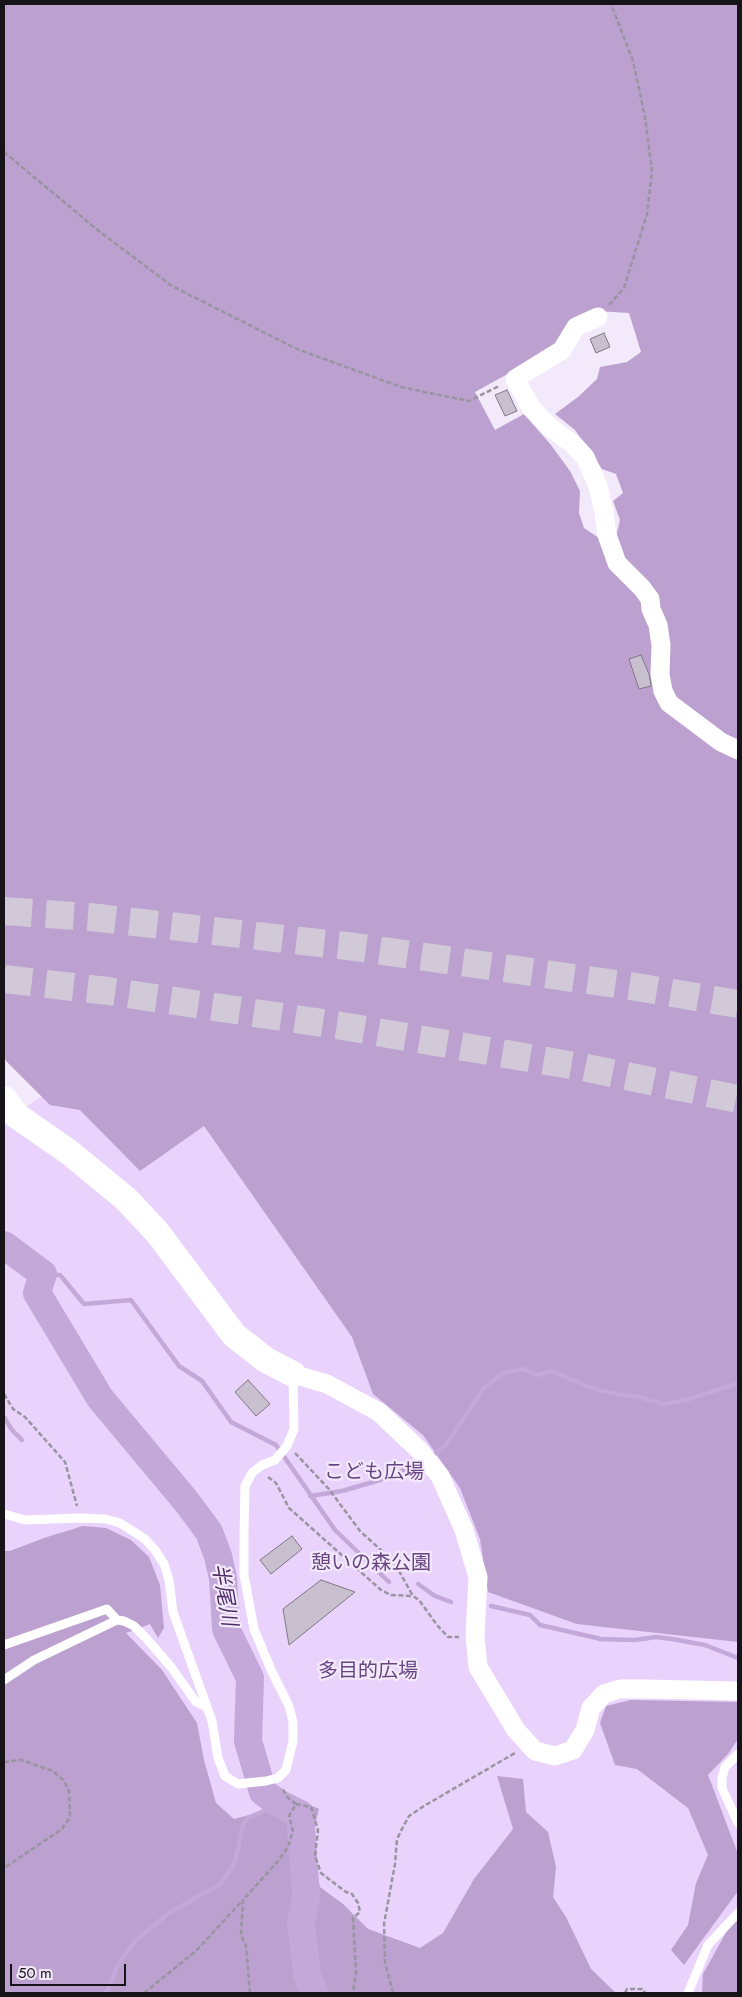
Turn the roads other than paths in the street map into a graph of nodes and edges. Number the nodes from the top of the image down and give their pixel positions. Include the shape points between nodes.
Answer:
1 (598, 317) road end
2 (738, 750) edge
3 (4, 1099) edge
4 (292, 1374) junction
5 (4, 1514) edge
6 (117, 1620) junction
7 (4, 1645) edge
8 (4, 1680) edge
9 (738, 1691) edge
10 (206, 1707) junction
11 (738, 1754) edge
12 (738, 1823) edge
13 (738, 1914) edge
14 (688, 1993) edge

1 - 2 street via 576,327 562,350 515,379 532,409 585,457 598,486 606,535 617,563 650,599 661,645 663,691 669,703 721,742
3 - 4 street via 16,1116 69,1152 126,1199 157,1232 234,1335 266,1360
4 - 9 street via 327,1384 379,1412 419,1450 440,1476 464,1530 478,1577 475,1634 478,1667 516,1730 535,1751 555,1756 573,1750 585,1730 591,1708 604,1694 620,1689
4 - 10 lane via 294,1429 287,1446 275,1460 252,1473 245,1486 244,1575 254,1629 294,1722 286,1770 278,1778 238,1784 225,1776
5 - 10 lane via 25,1520 105,1519 120,1523 145,1539 156,1550 170,1580 173,1612
6 - 7 lane via 107,1609
6 - 8 lane via 34,1660
6 - 10 lane via 134,1626 171,1667 196,1702
11 - 12 lane via 725,1767 722,1778 722,1788
13 - 14 lane via 708,1945

